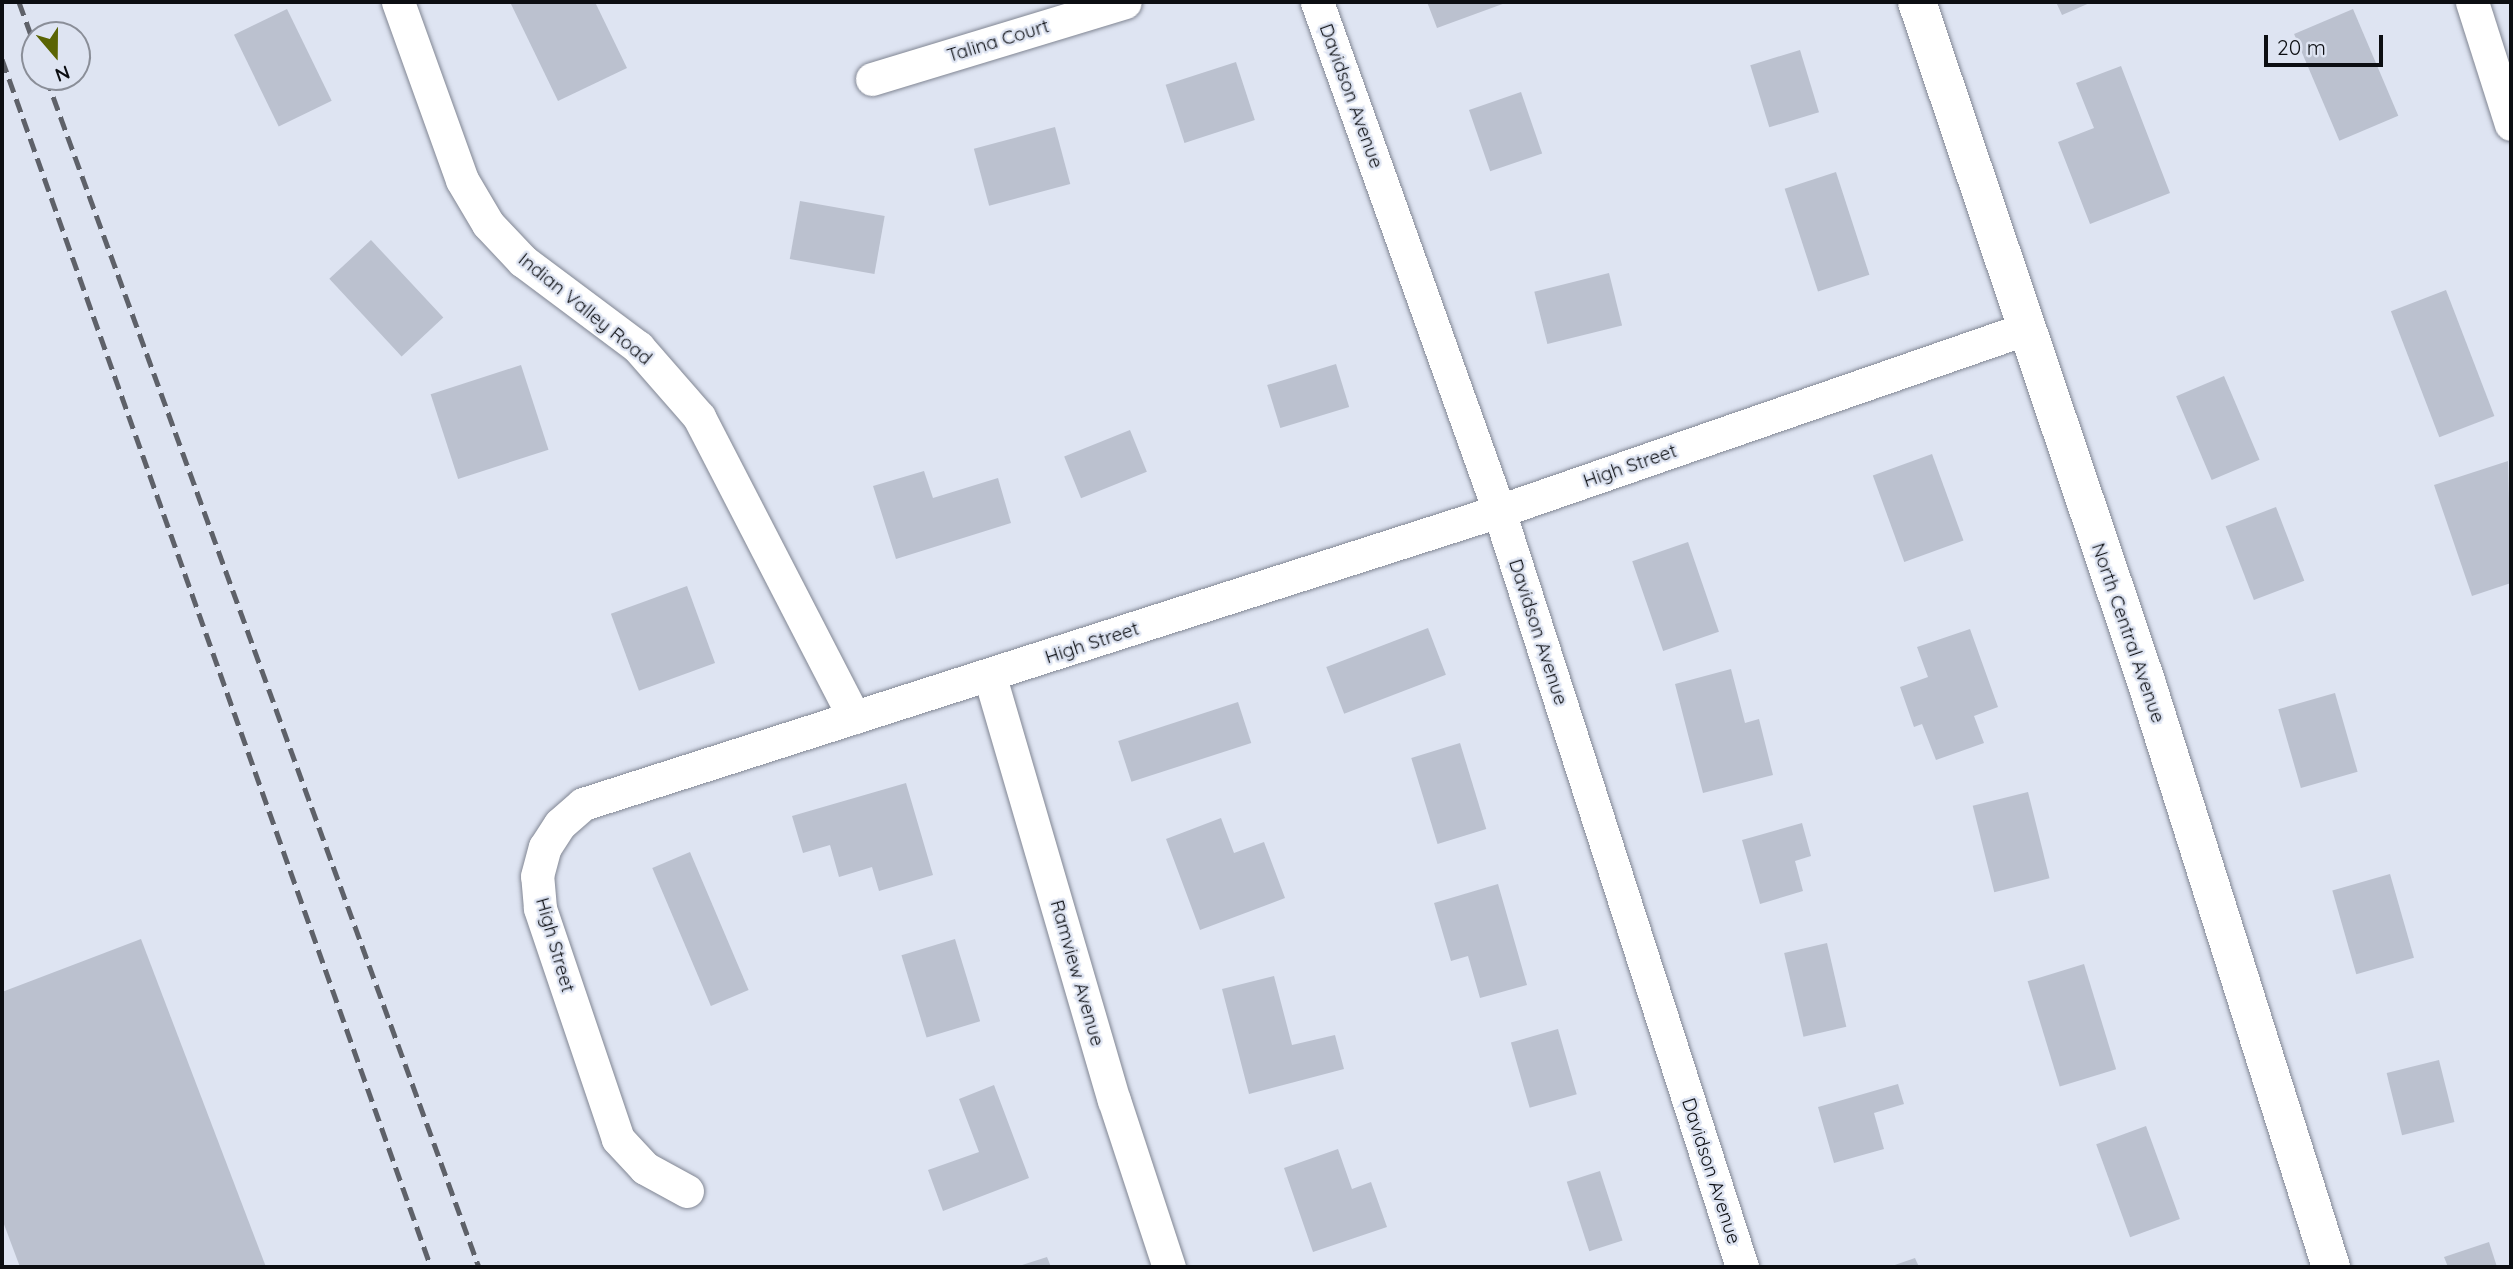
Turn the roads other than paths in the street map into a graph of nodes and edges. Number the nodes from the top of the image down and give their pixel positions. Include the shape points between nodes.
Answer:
1 (398, 2) edge
2 (1125, 2) edge
3 (1317, 2) edge
4 (1917, 2) edge
5 (2472, 2) edge
6 (872, 79) dead end
7 (2511, 124) edge
8 (2025, 329) junction
9 (1499, 511) junction
10 (990, 677) junction
11 (854, 717) junction
12 (687, 1191) dead end
13 (1169, 1267) edge
14 (1742, 1267) edge
15 (2331, 1267) edge

1 - 11 street, Indian Valley Road via 462,180 488,224 523,261 638,347 699,417
2 - 6 street, Talina Court
3 - 9 street, Davidson Avenue
4 - 8 main road, North Central Avenue
5 - 7 street
8 - 9 street, High Street
8 - 15 main road, North Central Avenue via 2146,681
9 - 10 street, High Street
9 - 14 street, Davidson Avenue
10 - 11 street, High Street
10 - 13 street, Ramview Avenue via 1114,1100
11 - 12 street, High Street via 583,804 560,824 545,847 537,876 540,908 618,1139 645,1168

